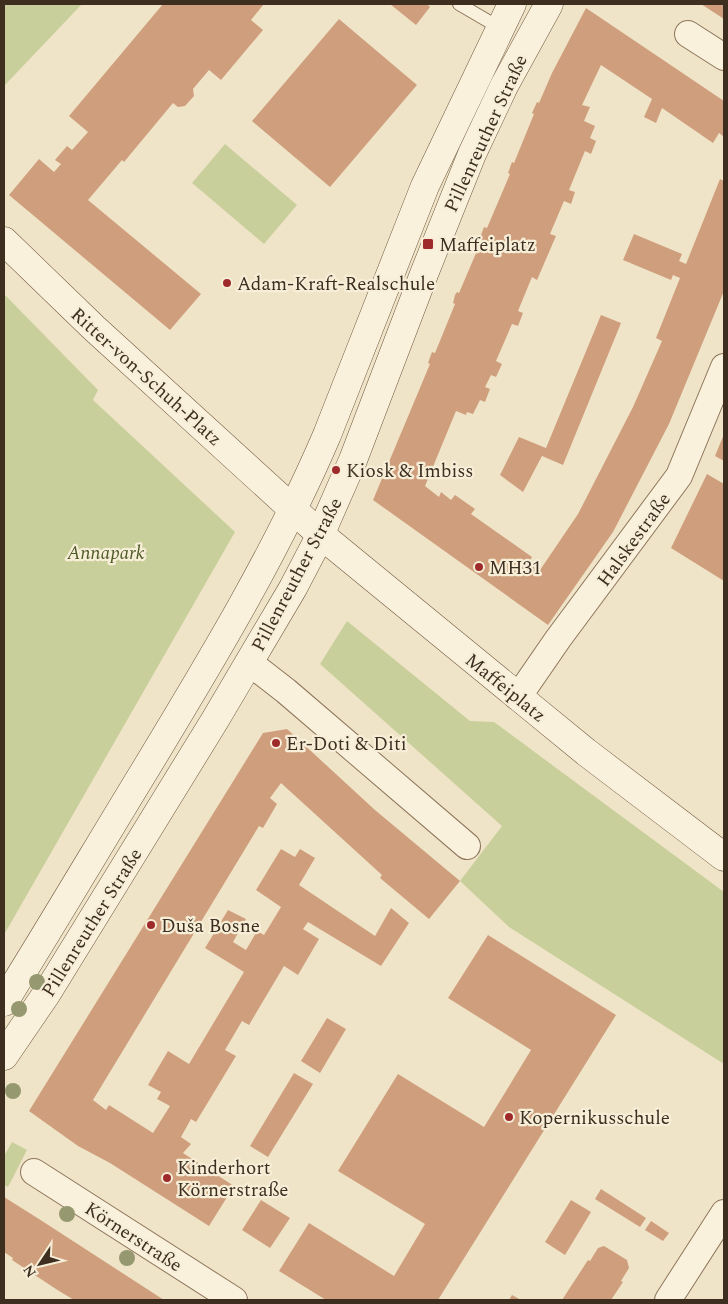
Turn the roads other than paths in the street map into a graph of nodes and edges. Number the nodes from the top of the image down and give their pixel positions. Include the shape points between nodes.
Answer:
1 (459, 4) edge
2 (512, 4) edge
3 (549, 4) edge
4 (500, 28) junction
5 (688, 34) dead end
6 (724, 57) edge
7 (4, 241) edge
8 (724, 367) edge
9 (292, 510) junction
10 (321, 535) junction
11 (250, 663) junction
12 (518, 697) junction
13 (467, 846) dead end
14 (724, 857) edge
15 (4, 1002) edge
16 (4, 1056) edge
17 (34, 1172) dead end
18 (724, 1213) edge
19 (234, 1300) edge
20 (668, 1300) edge

1 - 4 lane
2 - 4 main road, Pillenreuther Straße
3 - 10 main road, Pillenreuther Straße via 504,86 472,154
4 - 9 main road, Pillenreuther Straße via 425,186 333,419
5 - 6 street
7 - 9 main road, Ritter-von-Schuh-Platz
8 - 12 street, Halskestraße via 679,476
9 - 10 main road, Maffeiplatz
9 - 15 main road, Pillenreuther Straße via 239,613 194,690
10 - 11 main road, Pillenreuther Straße
10 - 12 main road, Maffeiplatz
11 - 13 street
11 - 16 main road, Pillenreuther Straße via 63,968
12 - 14 main road, Maffeiplatz
17 - 19 street, Körnerstraße
18 - 20 street

